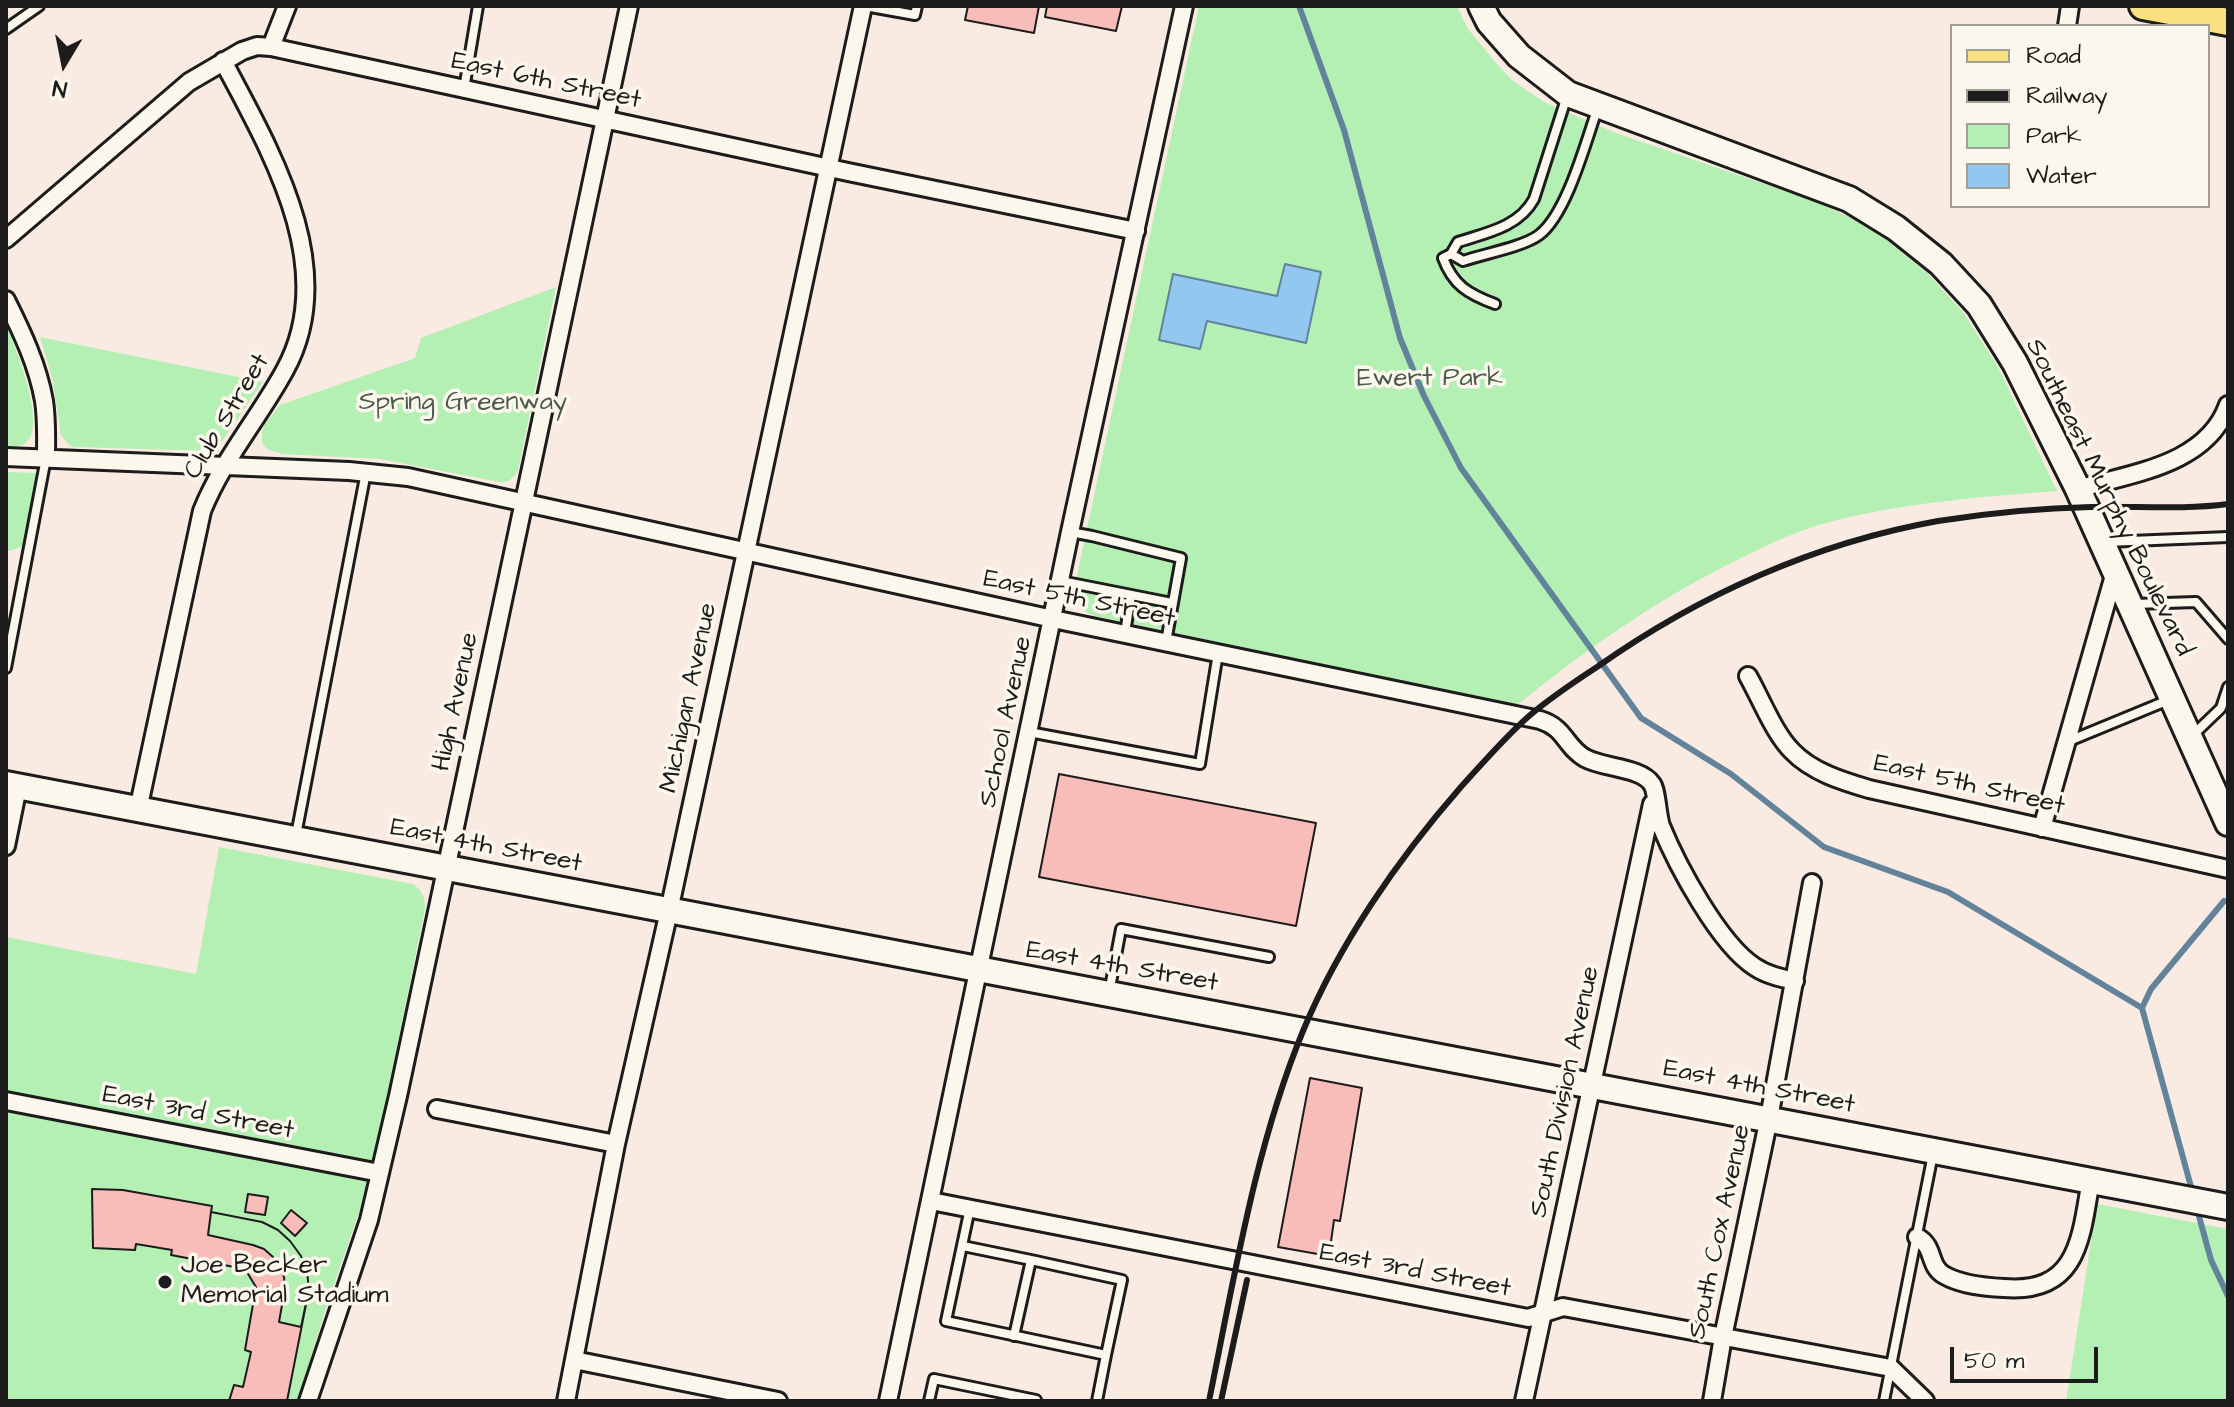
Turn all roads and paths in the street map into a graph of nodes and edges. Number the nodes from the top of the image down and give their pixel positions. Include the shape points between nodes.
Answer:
1 (39, 6) edge
2 (287, 6) edge
3 (478, 6) edge
4 (629, 6) edge
5 (864, 6) edge
6 (917, 6) edge
7 (1184, 6) edge
8 (1481, 6) edge
9 (2143, 6) edge
10 (2228, 22) edge
11 (6, 29) edge
12 (271, 47) junction
13 (223, 61) junction
14 (464, 89) junction
15 (1568, 94) junction
16 (1598, 106) junction
17 (606, 119) junction
18 (828, 167) junction
19 (1497, 229) junction
20 (1136, 231) junction
21 (6, 239) edge
22 (1503, 248) junction
23 (1451, 254) junction
24 (6, 300) edge
25 (1495, 304) dead end
26 (2228, 405) edge
27 (6, 457) edge
28 (46, 458) junction
29 (223, 466) junction
30 (366, 472) junction
31 (2078, 489) junction
32 (524, 504) junction
33 (1070, 532) junction
34 (2228, 537) edge
35 (2101, 542) junction
36 (745, 553) junction
37 (2115, 572) junction
38 (1061, 581) junction
39 (1131, 595) junction
40 (1172, 603) junction
41 (2129, 604) junction
42 (1053, 619) junction
43 (1125, 634) junction
44 (2228, 639) edge
45 (1166, 643) junction
46 (1218, 653) junction
47 (6, 668) edge
48 (1748, 676) dead end
49 (2228, 687) edge
50 (2172, 699) junction
51 (1029, 732) junction
52 (2190, 738) junction
53 (2066, 742) junction
54 (12, 786) edge
55 (1655, 794) junction
56 (138, 810) junction
57 (2228, 823) edge
58 (2042, 828) junction
59 (295, 839) junction
60 (6, 846) edge
61 (446, 868) junction
62 (2228, 869) edge
63 (1812, 883) dead end
64 (669, 911) junction
65 (1269, 957) dead end
66 (979, 969) junction
67 (1795, 981) junction
68 (1109, 994) junction
69 (1592, 1086) junction
70 (6, 1101) edge
71 (437, 1109) dead end
72 (1769, 1118) junction
73 (616, 1144) junction
74 (1934, 1150) junction
75 (380, 1173) junction
76 (2091, 1179) junction
77 (931, 1201) junction
78 (2228, 1207) edge
79 (970, 1208) junction
80 (1917, 1237) junction
81 (963, 1246) junction
82 (1031, 1260) junction
83 (1543, 1314) junction
84 (1014, 1336) junction
85 (1723, 1337) junction
86 (1106, 1355) junction
87 (574, 1360) junction
88 (1891, 1368) junction
89 (1036, 1400) edge
90 (310, 1401) edge
91 (566, 1401) edge
92 (778, 1401) edge
93 (888, 1401) edge
94 (929, 1401) edge
95 (1097, 1401) edge
96 (1524, 1401) edge
97 (1712, 1401) edge
98 (1884, 1401) edge
99 (1925, 1401) edge

1 - 11 lane
2 - 12 street
3 - 14 lane
4 - 17 street, High Avenue
5 - 6 lane via 915,15
5 - 18 street, Michigan Avenue
7 - 20 street, School Avenue
8 - 15 street, Southeast Murphy Boulevard via 1519,56
9 - 10 main road
12 - 13 street, East 6th Street via 249,48
12 - 14 street, East 6th Street
13 - 21 street, East 6th Street via 189,82
13 - 29 street, Club Street via 288,196 300,239 305,293 299,336 286,368
14 - 17 street, East 6th Street
15 - 16 street, Southeast Murphy Boulevard
15 - 19 lane via 1529,210
16 - 22 lane via 1553,221 1538,236
16 - 31 street, Southeast Murphy Boulevard via 1849,199 1930,255 1979,305 2015,363
17 - 18 street, East 6th Street
17 - 32 street, High Avenue
18 - 20 street, East 6th Street
18 - 36 street, Michigan Avenue
19 - 22 lane
19 - 23 lane via 1458,242
20 - 33 street, School Avenue
22 - 23 lane via 1463,261
23 - 25 lane via 1443,258 1453,281
24 - 28 street via 39,380
26 - 31 street via 2207,439 2182,456
27 - 28 street, East 5th Street
28 - 29 street, East 5th Street
28 - 47 lane
29 - 30 street, East 5th Street
29 - 56 street, Club Street via 197,529
30 - 32 street, East 5th Street
30 - 59 lane
31 - 35 street, Southeast Murphy Boulevard
32 - 36 street, East 5th Street
32 - 61 street, High Avenue
33 - 38 street, School Avenue
33 - 40 lane via 1181,558
34 - 35 lane
35 - 37 street, Southeast Murphy Boulevard
36 - 42 street, East 5th Street
36 - 64 street, Michigan Avenue
37 - 41 street, Southeast Murphy Boulevard
37 - 53 street
38 - 39 lane
38 - 42 street, School Avenue
39 - 40 lane
39 - 43 lane
40 - 45 lane
41 - 44 lane via 2196,602
41 - 50 street, Southeast Murphy Boulevard
42 - 43 street, East 5th Street
42 - 51 street, School Avenue
43 - 45 street, East 5th Street
45 - 46 street, East 5th Street
46 - 51 lane via 1200,764
46 - 55 street, East 5th Street via 1544,721 1560,730 1585,759 1645,778
48 - 58 street, East 5th Street via 1789,749 1815,769 1869,789
49 - 52 lane via 2221,708
50 - 52 street, Southeast Murphy Boulevard
50 - 53 lane
51 - 66 street, School Avenue
52 - 57 street, Southeast Murphy Boulevard
53 - 58 street
54 - 56 street, East 4th Street
54 - 60 street
55 - 67 street via 1663,830 1711,919 1753,966
55 - 69 street, South Division Avenue
56 - 59 street, East 4th Street
58 - 62 street, East 5th Street
59 - 61 street, East 4th Street
61 - 64 street, East 4th Street
61 - 75 street, High Avenue
63 - 67 street, South Cox Avenue
64 - 66 street, East 4th Street
64 - 73 street, Michigan Avenue
65 - 68 lane via 1121,929
66 - 68 street, East 4th Street
66 - 77 street, School Avenue
67 - 72 street, South Cox Avenue
68 - 69 street, East 4th Street
69 - 72 street, East 4th Street
69 - 83 street, South Division Avenue
70 - 75 street, East 3rd Street
71 - 73 street
72 - 74 street, East 4th Street
72 - 85 street, South Cox Avenue
73 - 87 street, Michigan Avenue
74 - 76 street, East 4th Street
74 - 80 lane
75 - 90 street, High Avenue
76 - 78 street, East 4th Street
76 - 80 street via 2072,1260 2042,1285 1993,1288 1952,1279 1937,1269 1928,1245
77 - 79 street, East 3rd Street
77 - 93 street, School Avenue
79 - 81 lane
79 - 83 street, East 3rd Street via 1528,1318
80 - 88 lane
81 - 82 lane
81 - 84 lane via 946,1321
82 - 84 lane
82 - 86 lane via 1122,1280
83 - 85 street, East 3rd Street via 1563,1307
83 - 96 street, South Division Avenue
84 - 86 lane
85 - 88 street, East 3rd Street
85 - 97 street, South Cox Avenue
86 - 95 lane
87 - 91 street, Michigan Avenue
87 - 92 street
88 - 98 lane
88 - 99 street
89 - 94 lane via 934,1379

